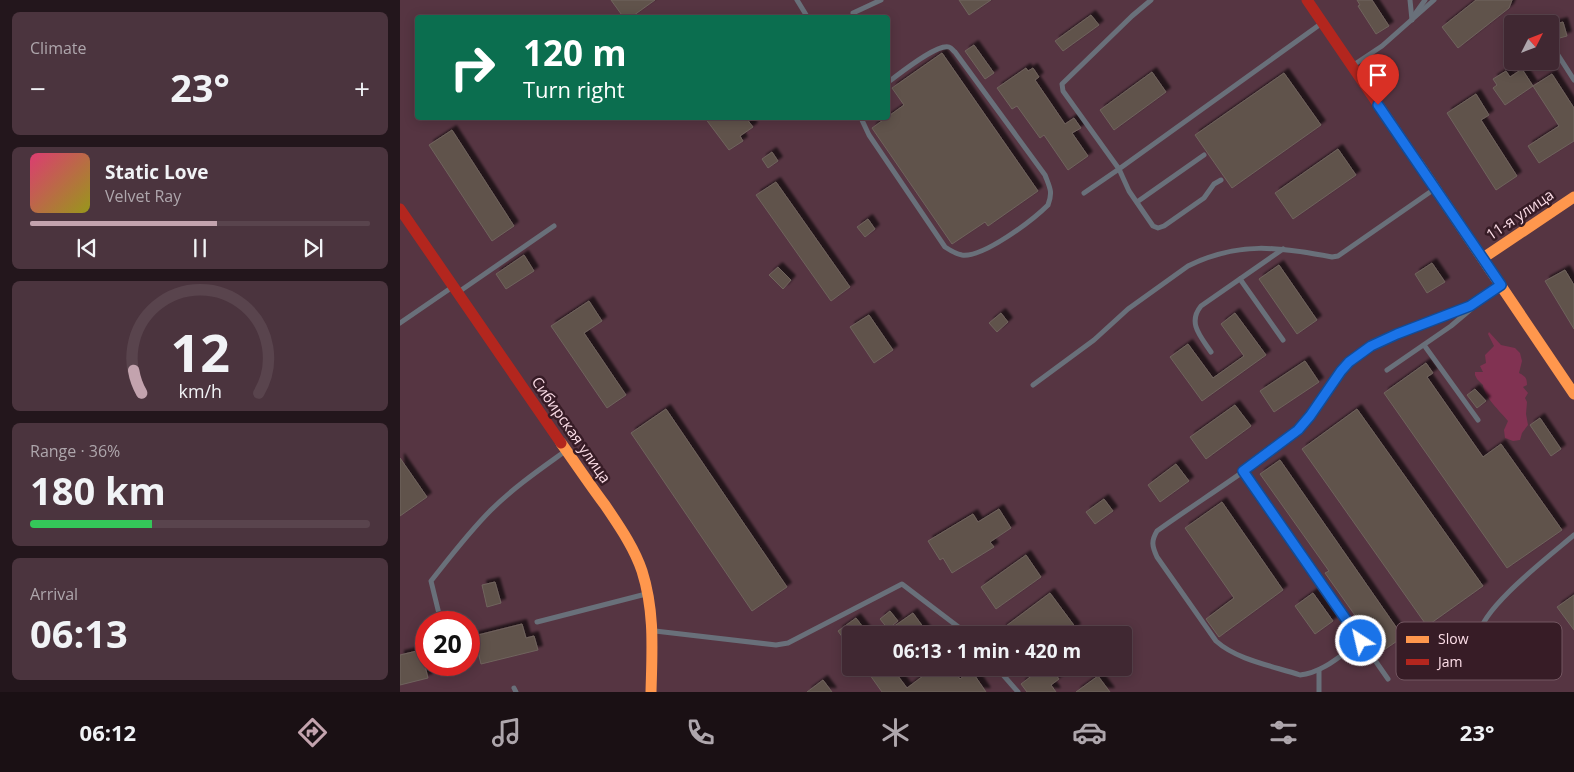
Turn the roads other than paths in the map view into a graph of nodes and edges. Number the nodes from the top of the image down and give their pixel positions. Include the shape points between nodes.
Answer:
1 (798, 0) edge
2 (881, 0) edge
3 (1151, 0) edge
4 (1307, 0) edge
5 (1410, 0) edge
6 (1424, 0) edge
7 (1434, 0) edge
8 (853, 13) dead end
9 (806, 15) edge
10 (1412, 20) junction
11 (1322, 22) junction
12 (1559, 57) edge
13 (1352, 66) junction
14 (1574, 80) edge
15 (890, 81) edge
16 (862, 120) edge
17 (1204, 155) dead end
18 (1119, 169) junction
19 (1221, 180) dead end
20 (1436, 188) junction
21 (1084, 193) dead end
22 (1574, 197) edge
23 (1137, 202) junction
24 (400, 209) edge
25 (554, 226) dead end
26 (1284, 248) junction
27 (1483, 258) junction
28 (1240, 279) junction
29 (1501, 285) junction
30 (456, 290) junction
31 (1480, 300) junction
32 (400, 323) edge
33 (1282, 340) dead end
34 (1424, 345) junction
35 (1211, 352) dead end
36 (1387, 370) dead end
37 (1033, 385) dead end
38 (1574, 394) edge
39 (1478, 420) dead end
40 (566, 450) junction
41 (1243, 471) junction
42 (1574, 535) edge
43 (647, 594) junction
44 (438, 611) edge
45 (537, 622) dead end
46 (1483, 622) edge
47 (957, 626) edge
48 (652, 630) junction
49 (1361, 641) junction
50 (1319, 670) junction
51 (1004, 676) edge
52 (1388, 679) dead end
53 (651, 692) edge
54 (1018, 692) edge
55 (1319, 692) edge

1 - 9 lane
2 - 8 lane
3 - 18 lane via 1062,84 1063,91
4 - 11 street
5 - 10 lane
6 - 10 lane
7 - 10 lane
10 - 13 lane
11 - 13 street
11 - 18 lane
12 - 14 lane
13 - 20 street
15 - 16 lane via 942,47 956,52 1045,175 1052,196 1048,205 984,251 964,256 953,252 945,247
17 - 23 lane
18 - 21 lane
18 - 23 lane
19 - 23 lane via 1204,198 1158,228 1153,226
20 - 26 lane via 1338,256
20 - 27 street
22 - 27 street, 11-я улица
24 - 30 street, Сибирская улица
25 - 30 lane
26 - 28 lane
26 - 37 lane via 1231,251 1188,266 1128,308 1094,340
27 - 29 street
28 - 33 lane
28 - 35 lane via 1196,312 1195,327
29 - 31 lane
29 - 38 street
30 - 32 lane
30 - 40 street, Сибирская улица
31 - 34 lane
31 - 41 lane via 1371,346 1341,371 1298,430
34 - 36 lane
34 - 39 lane
40 - 43 street, Сибирская улица via 628,540 639,563
40 - 44 lane via 516,488 469,533 431,581
41 - 49 lane
41 - 50 lane via 1157,531 1152,538 1152,547 1216,642 1226,650 1300,675
42 - 46 lane via 1494,606
43 - 45 lane
43 - 48 street, Сибирская улица
47 - 48 lane via 902,584 788,643 776,645
48 - 53 street, Сибирская улица
49 - 50 lane
49 - 52 lane
50 - 55 lane
51 - 54 lane

